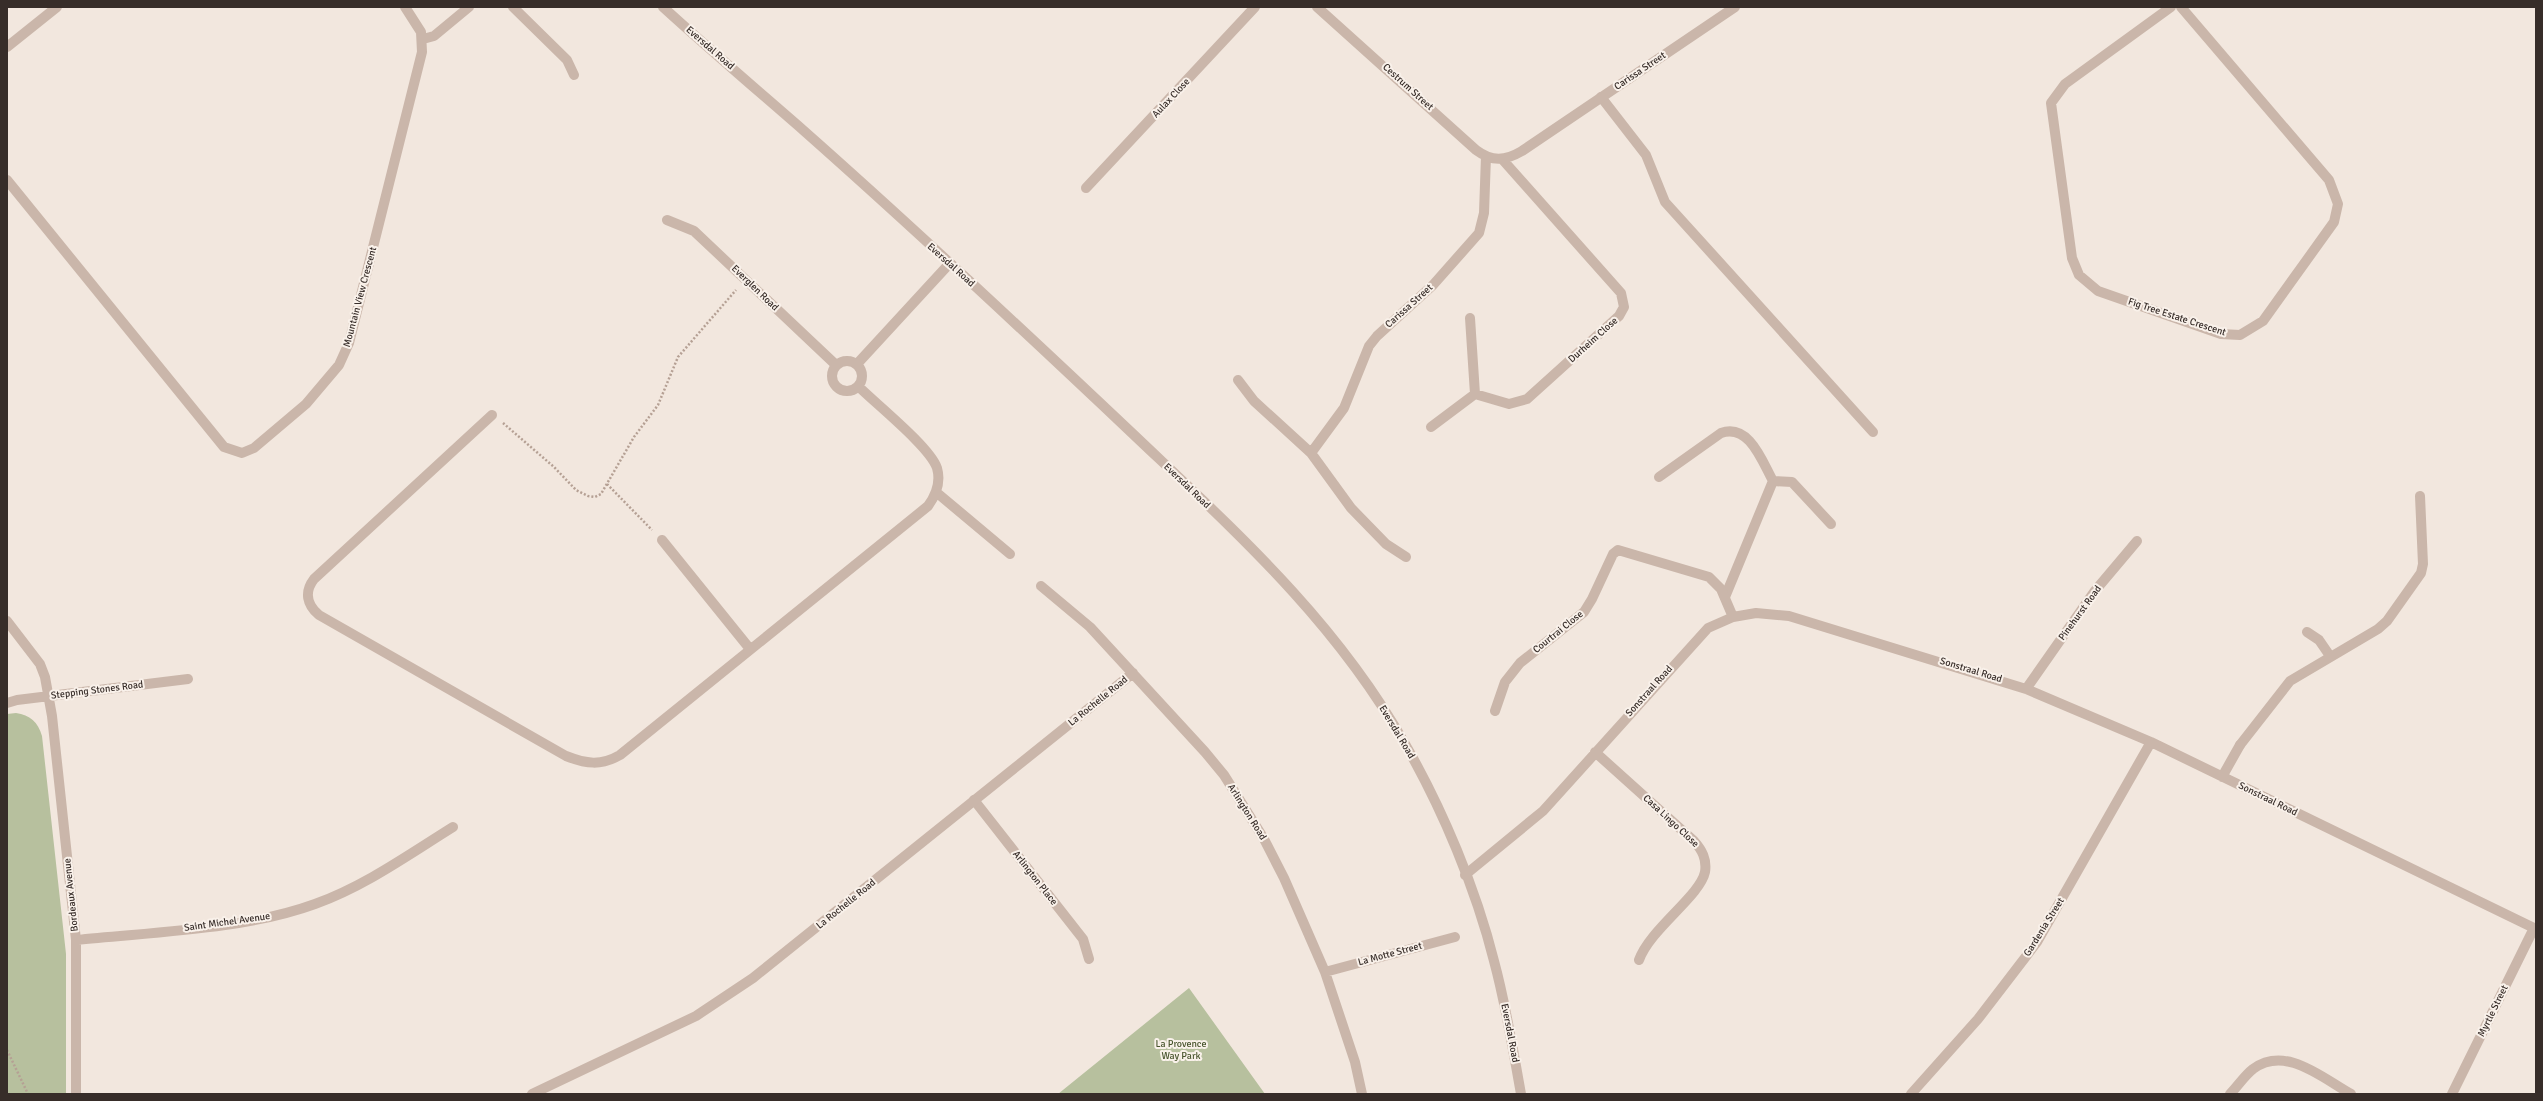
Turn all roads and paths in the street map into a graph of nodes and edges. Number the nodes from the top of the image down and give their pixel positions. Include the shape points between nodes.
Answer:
1 (57, 7) edge
2 (405, 7) edge
3 (469, 7) edge
4 (513, 7) edge
5 (663, 7) edge
6 (1256, 7) edge
7 (1317, 7) edge
8 (1735, 7) edge
9 (2171, 7) edge
10 (2181, 7) edge
11 (423, 39) junction
12 (7, 47) edge
13 (574, 75) dead end
14 (1601, 97) junction
15 (1486, 156) junction
16 (1502, 159) junction
17 (7, 180) edge
18 (1086, 188) dead end
19 (668, 220) dead end
20 (950, 264) junction
21 (746, 280) junction
22 (1470, 318) dead end
23 (857, 364) junction
24 (836, 365) junction
25 (1238, 380) dead end
26 (858, 386) junction
27 (1475, 394) junction
28 (492, 415) joint
29 (1431, 427) dead end
30 (1873, 432) dead end
31 (1311, 453) junction
32 (1659, 477) dead end
33 (1773, 481) junction
34 (607, 484) junction
35 (936, 492) junction
36 (2420, 496) dead end
37 (1831, 524) dead end
38 (662, 540) joint
39 (2137, 541) dead end
40 (1010, 554) dead end
41 (1406, 557) dead end
42 (1041, 586) dead end
43 (1725, 597) junction
44 (1733, 616) junction
45 (7, 621) edge
46 (2307, 632) dead end
47 (750, 649) junction
48 (2330, 656) junction
49 (1133, 673) junction
50 (188, 679) dead end
51 (2026, 689) junction
52 (48, 697) junction
53 (7, 703) edge
54 (1495, 711) dead end
55 (2152, 742) junction
56 (1595, 752) junction
57 (2222, 777) junction
58 (974, 800) junction
59 (453, 827) dead end
60 (1465, 875) junction
61 (2535, 928) edge
62 (1455, 937) dead end
63 (76, 940) junction
64 (1089, 959) dead end
65 (1639, 960) dead end
66 (1325, 972) junction
67 (7, 1050) edge
68 (28, 1094) edge
69 (76, 1094) edge
70 (532, 1094) edge
71 (1362, 1094) edge
72 (1522, 1094) edge
73 (1911, 1094) edge
74 (2230, 1094) edge
75 (2350, 1094) edge
76 (2452, 1094) edge

1 - 12 street
2 - 11 street via 418,25
3 - 11 street via 434,36
4 - 13 street via 568,60
5 - 20 street, Eversdal Road
6 - 18 street, Aulax Close
7 - 15 street, Cestrum Street
8 - 14 street, Carissa Street
9 - 10 street, Fig Tree Estate Crescent via 2065,84 2051,103 2072,258 2079,275 2098,291 2220,334 2240,335 2263,321 2334,222 2338,204 2329,180
11 - 17 street, Mountain View Crescent via 418,68 344,355 332,375 306,404 248,451 236,452 224,447
14 - 16 street, Carissa Street via 1517,154
14 - 30 street via 1646,155 1665,202
15 - 16 street
15 - 31 street, Carissa Street via 1484,213 1479,233 1433,285 1369,346 1344,408
16 - 27 street, Durheim Close via 1621,293 1624,307 1619,316 1527,399 1509,404
19 - 21 street, Everglen Road via 694,231
20 - 23 street
20 - 60 street, Eversdal Road via 1197,495 1311,610 1347,656 1405,743 1425,782
21 - 24 street, Everglen Road
21 - 34 path via 723,303 678,357 658,405 634,437
22 - 27 street
23 - 24 street via 848,360
23 - 26 street via 862,373
24 - 26 street via 831,375 835,385 845,391
25 - 31 street via 1254,401
26 - 35 street via 929,454 938,470
27 - 29 street
28 - 34 path via 554,466 576,490 595,497 601,494
28 - 47 street via 314,579 307,596 313,610 566,756 592,764 602,763 620,755
31 - 41 street via 1351,508 1386,544
32 - 33 street via 1721,433 1730,430 1740,432 1748,438
33 - 37 street via 1787,480 1797,486
33 - 43 street
34 - 38 path
35 - 40 street
35 - 47 street via 928,506
36 - 48 street via 2423,564 2421,573 2387,621 2356,643
38 - 47 street
39 - 51 street, Pinehurst Road via 2094,592
42 - 49 street, Arlington Road via 1090,628
43 - 44 street, Courtrai Close
43 - 54 street, Courtrai Close via 1709,577 1618,550 1613,554 1584,612 1520,663 1505,682
44 - 51 street, Sonstraal Road via 1756,613 1789,616
44 - 56 street, Sonstraal Road via 1715,624 1699,636
45 - 52 street, Bordeaux Avenue via 40,664
46 - 48 street via 2320,640
48 - 57 street via 2290,681 2240,745
49 - 58 street, La Rochelle Road
49 - 66 street, Arlington Road via 1224,775 1281,871
50 - 52 street, Stepping Stones Road
51 - 55 street, Sonstraal Road
52 - 53 street, Stepping Stones Road
52 - 63 street, Bordeaux Avenue
55 - 57 street, Sonstraal Road
55 - 73 street, Gardenia Street via 2037,942 1978,1019
56 - 60 street, Sonstraal Road via 1534,820
56 - 65 street, Casa Lingo Close via 1694,841 1704,854 1705,873 1697,886 1651,937
57 - 61 street, Sonstraal Road
58 - 64 street, Arlington Place via 1083,939
58 - 70 street, La Rochelle Road via 753,978 696,1016
59 - 63 street, Saint Michel Avenue via 352,888 292,911 249,921
60 - 72 street, Eversdal Road via 1494,961
61 - 76 street, Myrtle Street
62 - 66 street, La Motte Street
63 - 69 street, Bordeaux Avenue
66 - 71 street, Arlington Road via 1355,1062
67 - 68 path
74 - 75 street via 2254,1069 2279,1060 2302,1065

